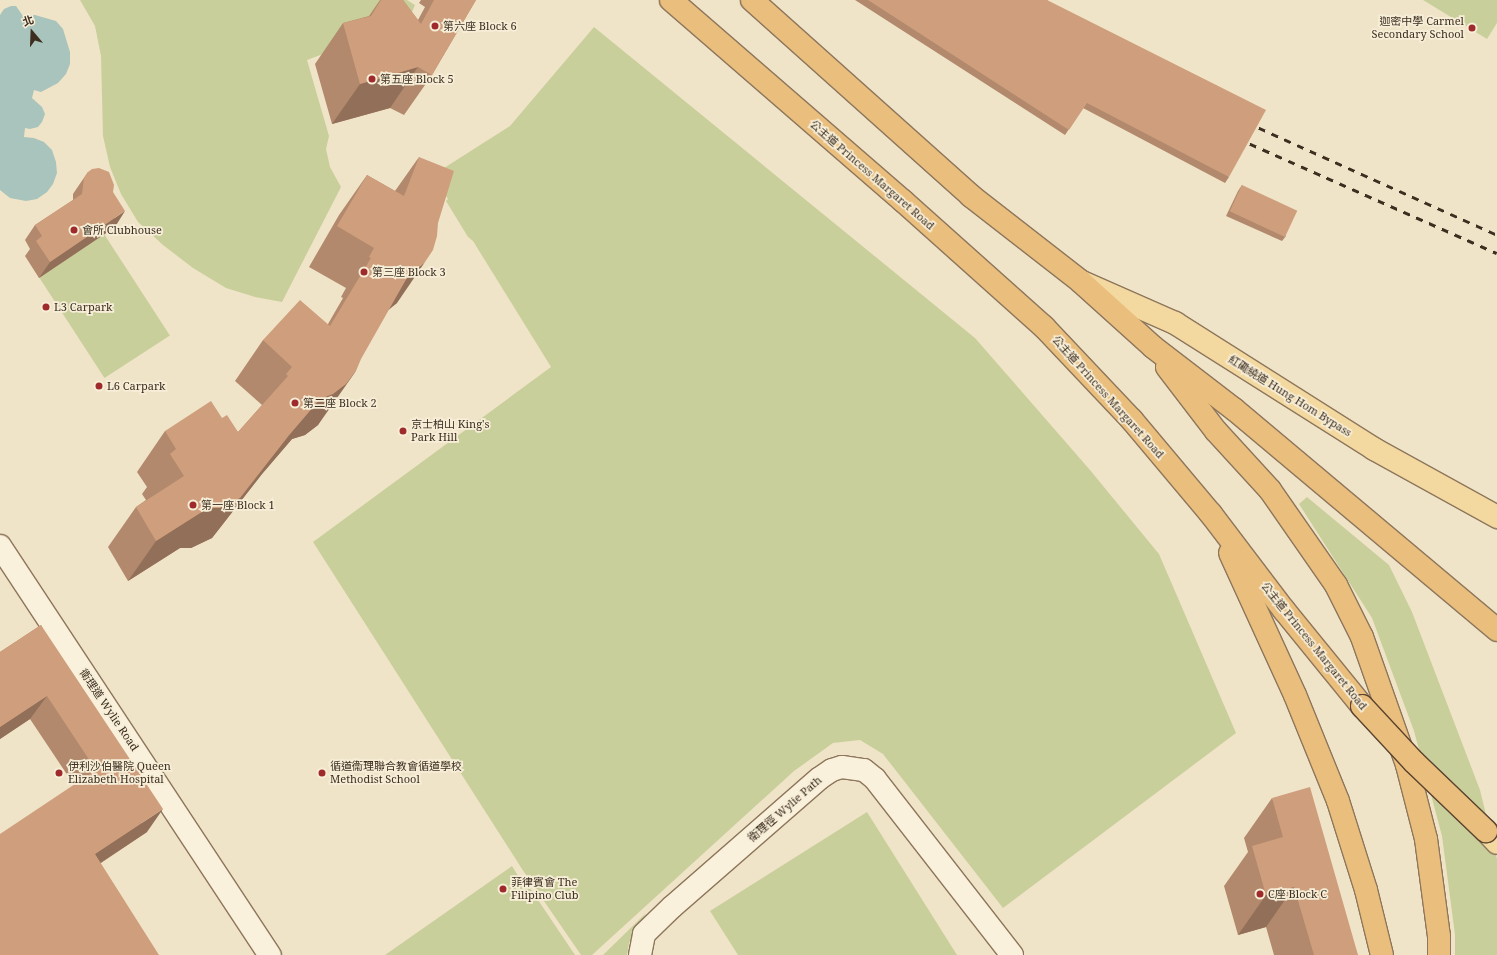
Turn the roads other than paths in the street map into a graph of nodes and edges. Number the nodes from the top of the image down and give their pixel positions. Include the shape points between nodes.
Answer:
1 (671, 0) edge
2 (752, 0) edge
3 (1080, 281) junction
4 (1153, 347) junction
5 (1212, 514) junction
6 (1497, 517) edge
7 (0, 546) edge
8 (1497, 630) edge
9 (1493, 838) edge
10 (270, 955) edge
11 (640, 955) edge
12 (1012, 955) edge
13 (1382, 955) edge
14 (1439, 955) edge

1 - 5 highway, 公主道 Princess Margaret Road via 1044,327 1132,420
2 - 3 highway via 971,196
3 - 4 highway
3 - 6 main road, 紅磡繞道 Hung Hom Bypass via 1175,323 1374,449
4 - 8 highway via 1235,410
4 - 14 highway via 1216,431 1270,490 1336,585 1362,637 1407,765 1424,832 1439,936
5 - 9 highway, 公主道 Princess Margaret Road, bridge via 1284,610 1362,706 1414,762
5 - 13 highway via 1295,695 1328,774 1366,890
7 - 10 street, 衛理道 Wylie Road
11 - 12 street, 衛理徑 Wylie Path via 644,934 672,907 820,778 842,767 864,770 875,779

